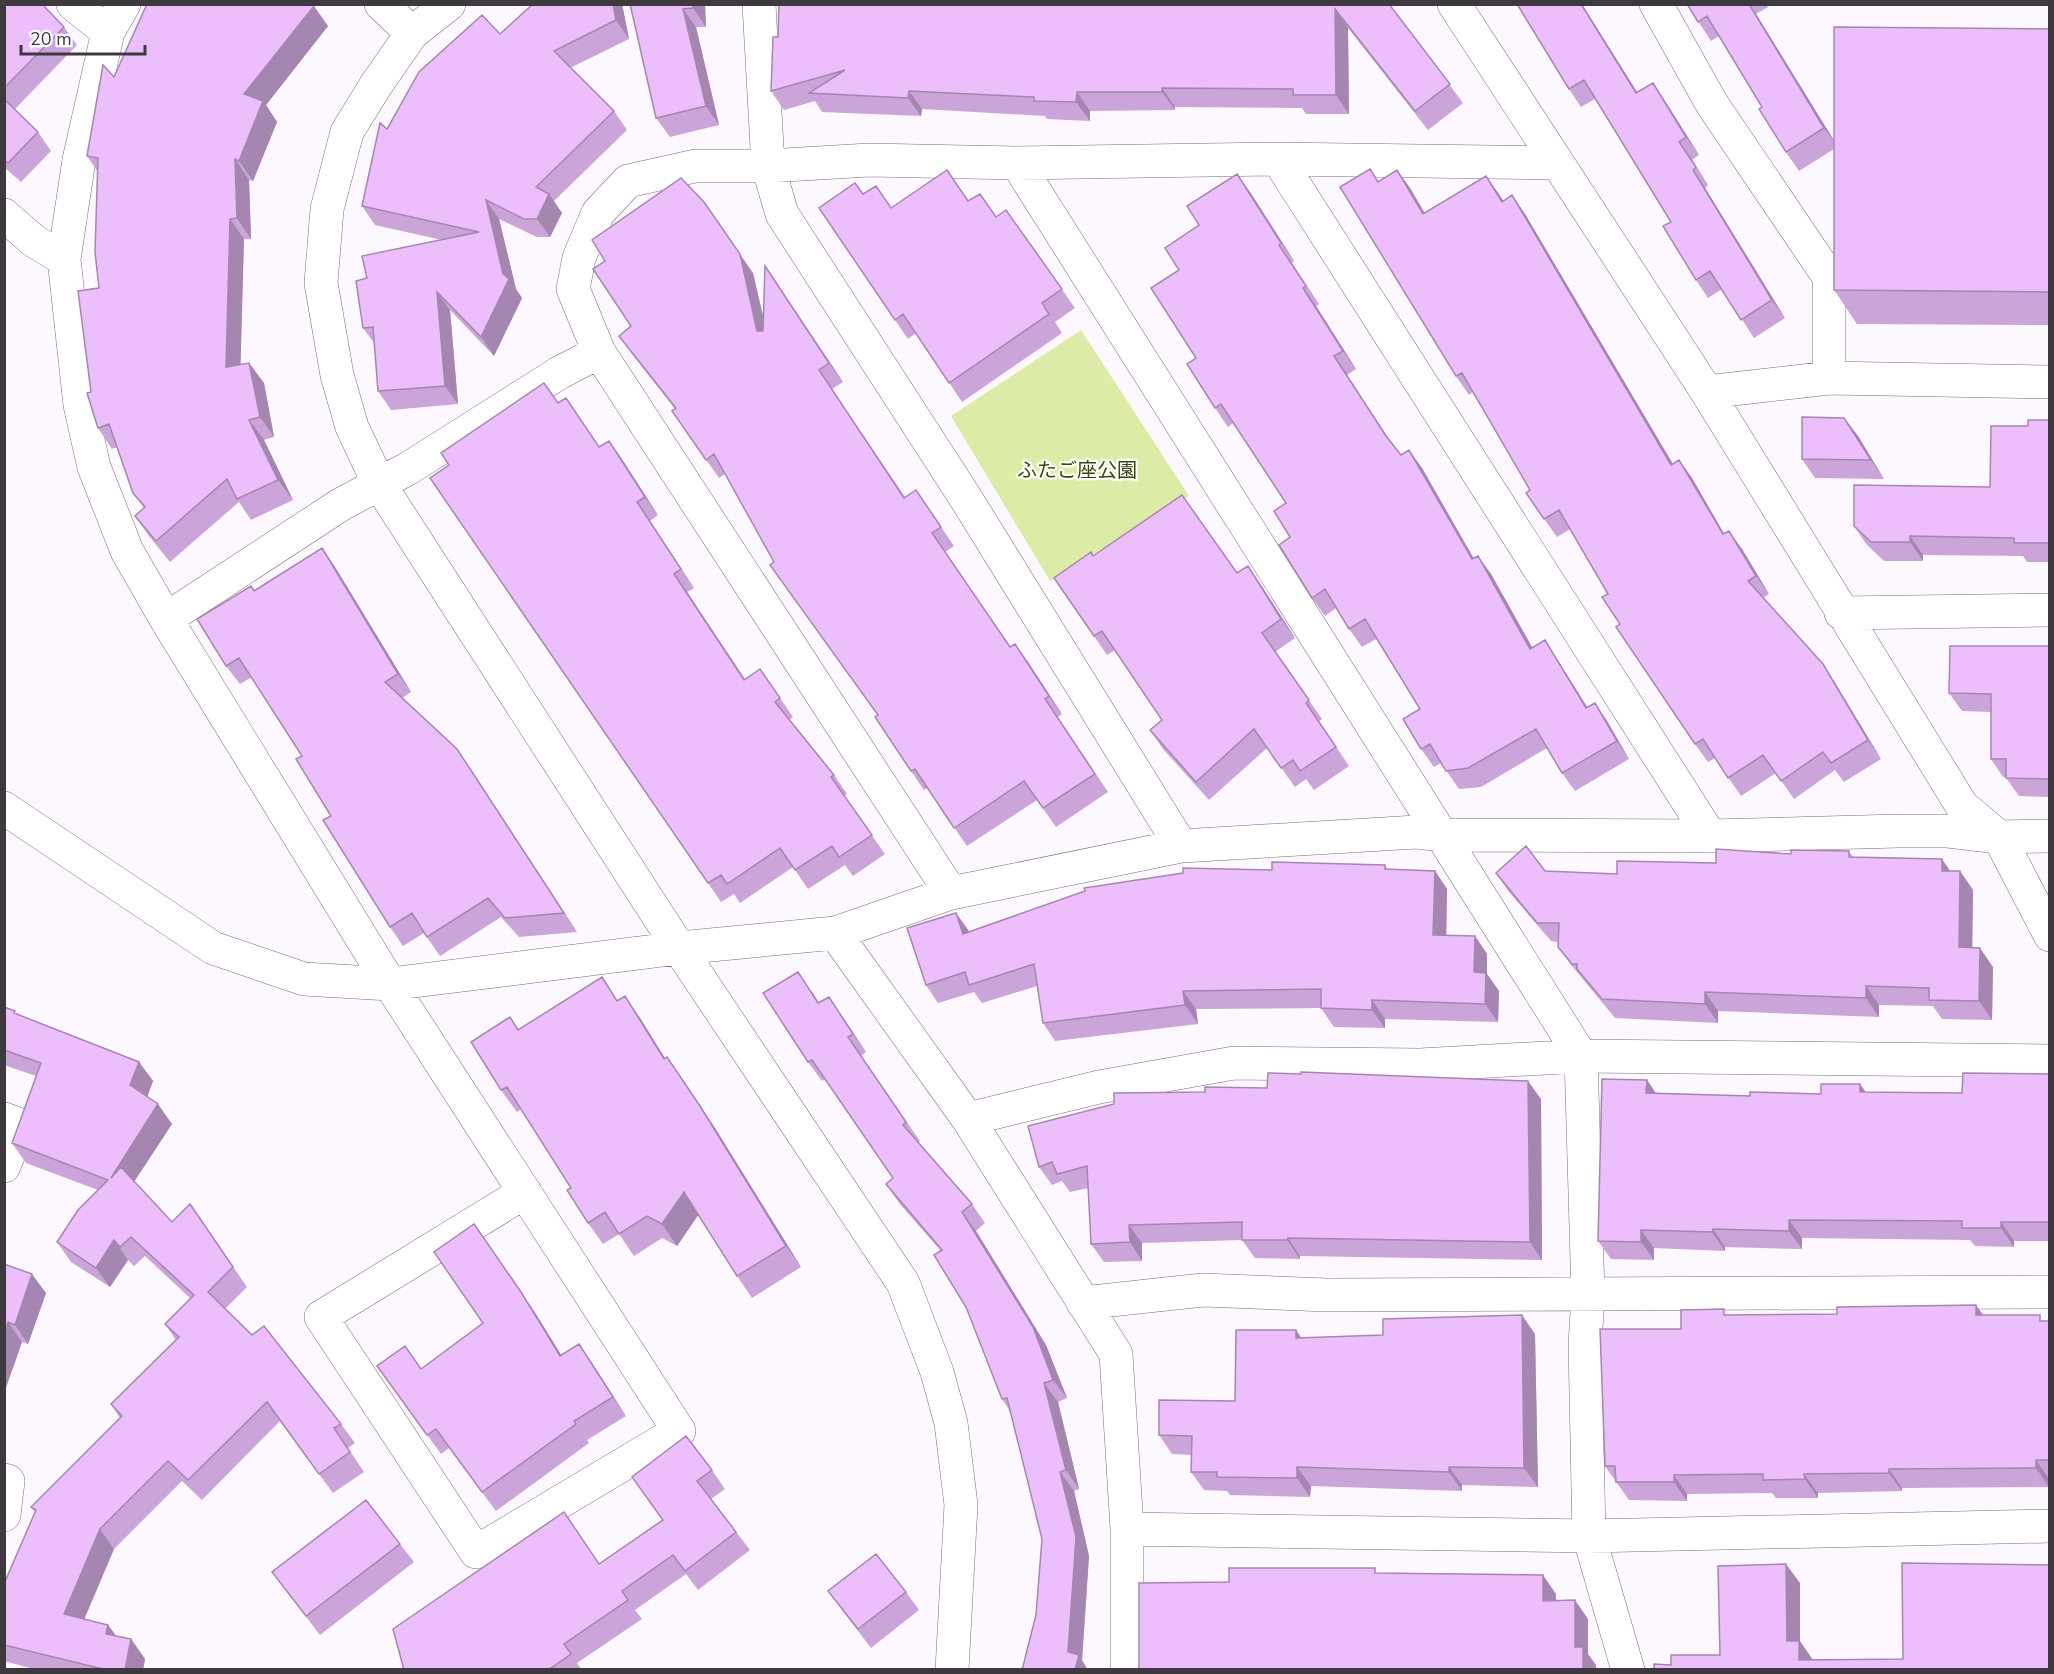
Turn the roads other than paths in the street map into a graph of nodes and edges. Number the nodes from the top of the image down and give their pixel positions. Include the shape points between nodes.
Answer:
1 (74, 4) edge
2 (381, 4) edge
3 (448, 4) edge
4 (759, 4) edge
5 (1454, 4) edge
6 (1656, 4) edge
7 (116, 18) edge
8 (412, 33) junction
9 (1278, 159) junction
10 (1017, 163) junction
11 (1557, 163) junction
12 (768, 166) junction
13 (4, 215) edge
14 (64, 259) junction
15 (599, 352) junction
16 (1829, 378) junction
17 (2049, 382) edge
18 (1707, 392) junction
19 (378, 482) junction
20 (2049, 610) edge
21 (1841, 612) junction
22 (165, 619) junction
23 (4, 786) edge
24 (1443, 835) junction
25 (1710, 836) junction
26 (2049, 836) edge
27 (1999, 837) junction
28 (1181, 846) junction
29 (951, 892) junction
30 (835, 933) junction
31 (2049, 935) edge
32 (680, 948) junction
33 (390, 984) junction
34 (1581, 1056) junction
35 (2049, 1061) edge
36 (4, 1119) edge
37 (968, 1119) junction
38 (4, 1166) edge
39 (525, 1192) junction
40 (2049, 1292) edge
41 (1588, 1295) junction
42 (1083, 1303) junction
43 (4, 1480) edge
44 (4, 1515) edge
45 (2049, 1526) edge
46 (1127, 1529) junction
47 (1589, 1536) junction
48 (952, 1670) edge
49 (1127, 1670) edge
50 (1628, 1670) edge

1 - 7 street
2 - 8 street
3 - 8 street
4 - 12 street
5 - 11 street
6 - 16 street via 1712,104 1829,277
7 - 14 street via 79,160
8 - 19 street via 347,132 327,209 323,251 321,283 337,375 352,427
9 - 10 street
9 - 11 street
9 - 25 street
10 - 12 street via 869,160
10 - 24 street
11 - 18 street
12 - 15 street via 695,166 628,181 598,213 579,258 573,289
12 - 28 street via 782,214 965,497
13 - 14 street via 34,241
14 - 22 street via 80,405 94,467 128,551
15 - 19 street via 409,468
15 - 29 street
16 - 17 street
16 - 18 street
18 - 21 street
19 - 22 street
19 - 32 street
20 - 21 street
21 - 27 street via 1962,806
22 - 33 street
23 - 33 street via 4,808 213,948 304,979
24 - 25 street
24 - 28 street via 1405,832
24 - 34 street
25 - 27 street via 1948,831
26 - 27 street
27 - 31 street
28 - 29 street
29 - 30 street
30 - 32 street
30 - 37 street
32 - 33 street
32 - 48 street via 903,1283 912,1305 951,1423 961,1505
33 - 39 street
34 - 35 street
34 - 37 street via 1420,1065 1234,1063 1099,1086
34 - 41 street
36 - 38 street via 20,1125
37 - 42 street
39 - 39 street via 679,1431 477,1552 321,1317
40 - 41 street
41 - 42 street via 1327,1295 1203,1290
41 - 47 street via 1585,1345
42 - 46 street via 1116,1354
43 - 44 street via 9,1481
45 - 47 street
46 - 47 street
46 - 49 street
47 - 50 street

